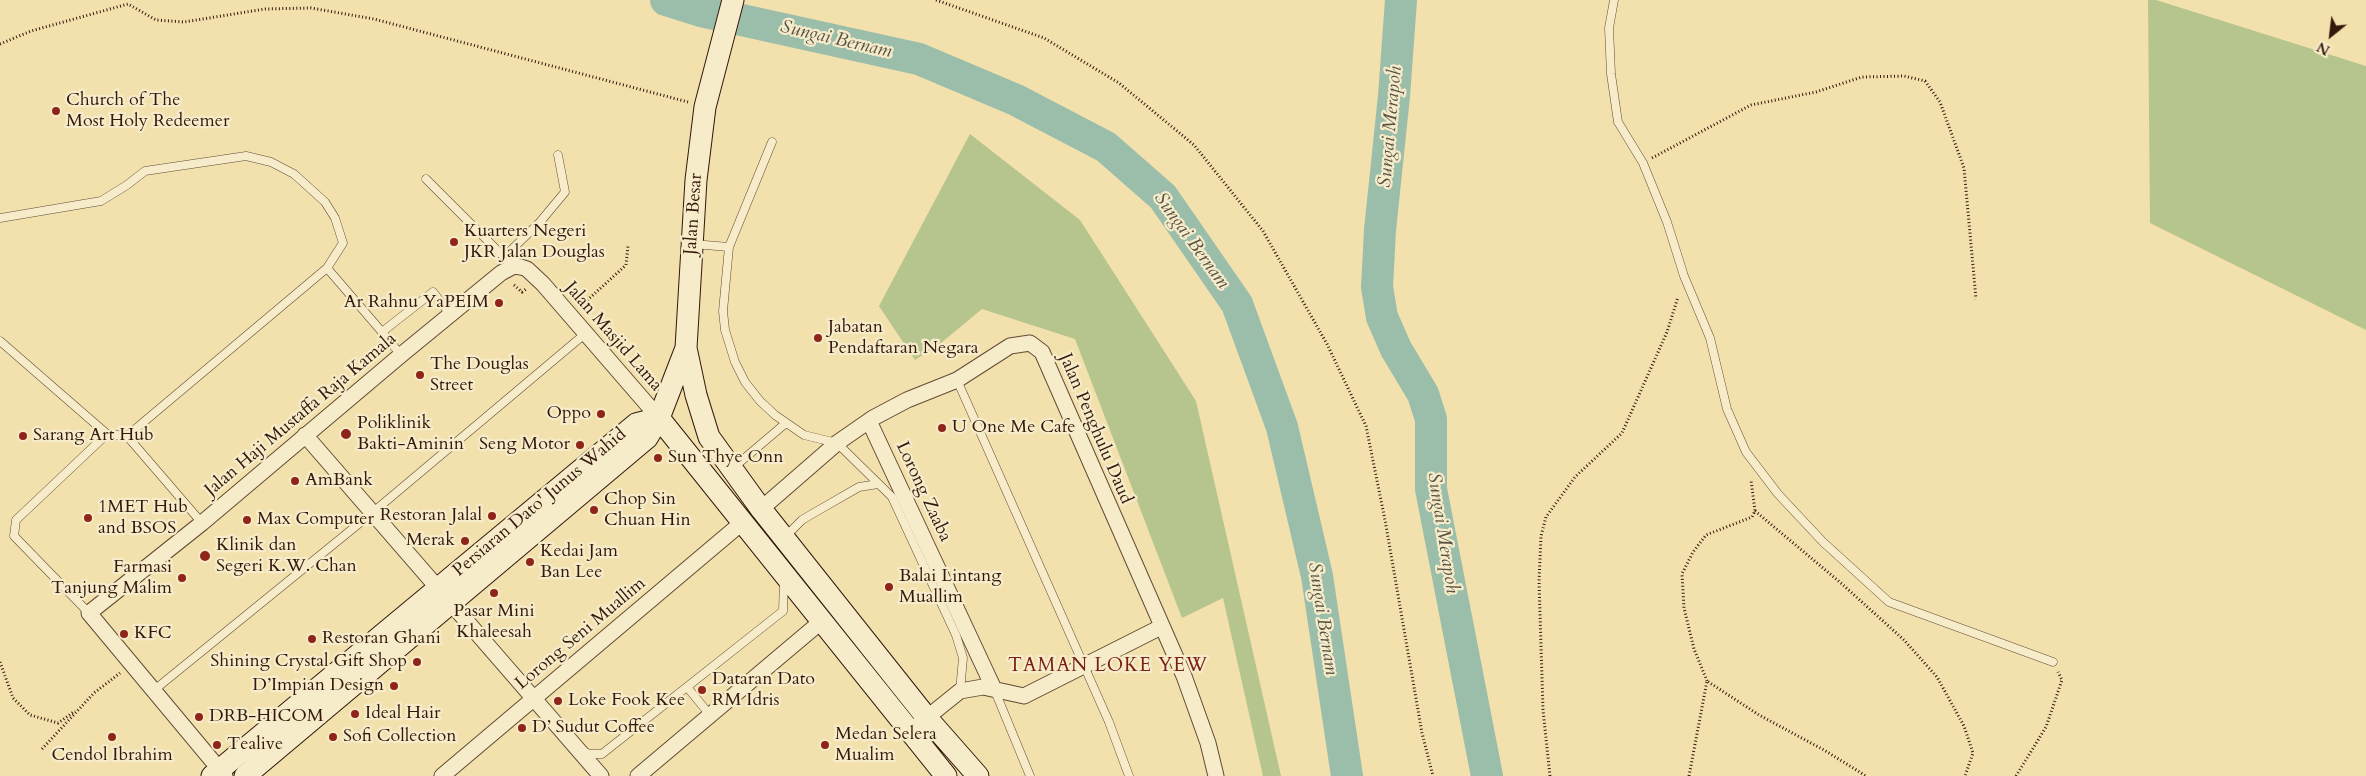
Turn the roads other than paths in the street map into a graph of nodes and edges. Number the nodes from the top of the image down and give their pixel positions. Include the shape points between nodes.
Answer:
1 (733, 0) edge
2 (1614, 0) edge
3 (772, 142) dead end
4 (558, 155) dead end
5 (426, 179) dead end
6 (0, 218) edge
7 (692, 244) junction
8 (729, 247) junction
9 (509, 261) junction
10 (327, 268) junction
11 (451, 314) junction
12 (382, 332) junction
13 (586, 334) junction
14 (0, 341) edge
15 (686, 348) junction
16 (400, 355) junction
17 (956, 380) junction
18 (659, 418) junction
19 (869, 421) junction
20 (786, 423) junction
21 (107, 434) junction
22 (306, 435) junction
23 (127, 436) junction
24 (709, 437) junction
25 (837, 442) junction
26 (731, 470) junction
27 (878, 484) junction
28 (760, 508) junction
29 (372, 512) junction
30 (744, 521) junction
31 (202, 523) junction
32 (784, 538) junction
33 (784, 573) junction
34 (444, 596) junction
35 (89, 613) junction
36 (823, 620) junction
37 (1161, 627) junction
38 (2053, 662) road end
39 (1084, 665) junction
40 (687, 687) junction
41 (994, 689) junction
42 (153, 691) junction
43 (960, 691) junction
44 (534, 699) junction
45 (710, 715) junction
46 (927, 718) junction
47 (911, 732) junction
48 (578, 749) junction
49 (219, 774) edge
50 (244, 776) edge
51 (442, 776) edge
52 (601, 776) edge
53 (638, 776) edge
54 (946, 776) edge
55 (978, 776) edge
56 (1030, 776) edge
57 (1129, 776) edge
58 (1216, 776) edge

1 - 7 main road, Jalan Besar via 705,107
2 - 38 lane via 1611,74 1618,122 1643,163 1667,222 1684,276 1710,338 1727,409 1746,452 1778,494 1823,542 1889,602
3 - 8 lane
4 - 9 lane via 565,192
5 - 9 lane
6 - 10 lane via 101,200 144,171 246,156 270,162 294,174 325,202 335,218 343,242
7 - 8 lane
7 - 15 main road, Jalan Besar
8 - 20 lane via 723,311 732,354 744,382
9 - 11 street, Jalan Haji Mustaffa Raja Kamala via 501,273
9 - 13 street, Jalan Masjid Lama via 527,269 539,280
10 - 12 lane
10 - 23 lane
11 - 12 lane via 433,292
11 - 16 street, Jalan Haji Mustaffa Raja Kamala
12 - 16 lane
13 - 18 street, Jalan Masjid Lama
13 - 29 lane
14 - 21 lane
15 - 18 main road, Persiaran Dato' Junus Wahid
15 - 24 main road
16 - 22 street, Jalan Haji Mustaffa Raja Kamala
17 - 19 street, Jalan Penghulu Daud via 907,400
17 - 37 street, Jalan Penghulu Daud via 1010,346 1030,343 1042,352
17 - 39 lane
18 - 24 main road
18 - 30 main road
18 - 34 main road, Persiaran Dato' Junus Wahid via 647,438
19 - 25 street, Jalan Penghulu Daud
19 - 41 street, Lorong Zaaba
20 - 25 lane via 804,436
20 - 26 lane
21 - 23 lane
21 - 35 lane via 16,520 14,536
22 - 29 street
22 - 31 street, Jalan Haji Mustaffa Raja Kamala
23 - 31 lane
24 - 26 main road
25 - 27 lane
25 - 28 street, Jalan Penghulu Daud
26 - 28 main road
27 - 32 lane via 859,487 802,520
27 - 43 lane via 892,497 956,635 962,658
28 - 32 main road
29 - 34 street
29 - 42 lane
30 - 33 main road
30 - 44 street, Lorong Seni Muallim
31 - 35 street, Jalan Haji Mustaffa Raja Kamala
32 - 46 main road
33 - 36 main road
33 - 40 lane via 782,611
34 - 44 street
34 - 49 main road, Persiaran Dato' Junus Wahid
34 - 50 main road, Persiaran Dato' Junus Wahid
35 - 42 street
36 - 45 street
36 - 47 main road
37 - 39 street
37 - 58 street, Jalan Penghulu Daud via 1184,676
39 - 41 street via 1024,696
39 - 57 lane
40 - 45 lane
40 - 48 lane via 602,754
41 - 43 street via 983,687
41 - 56 lane
42 - 49 street
43 - 46 street
44 - 48 street
44 - 51 street, Lorong Seni Muallim
45 - 53 street
46 - 47 street
46 - 55 main road
47 - 54 main road
48 - 52 street

